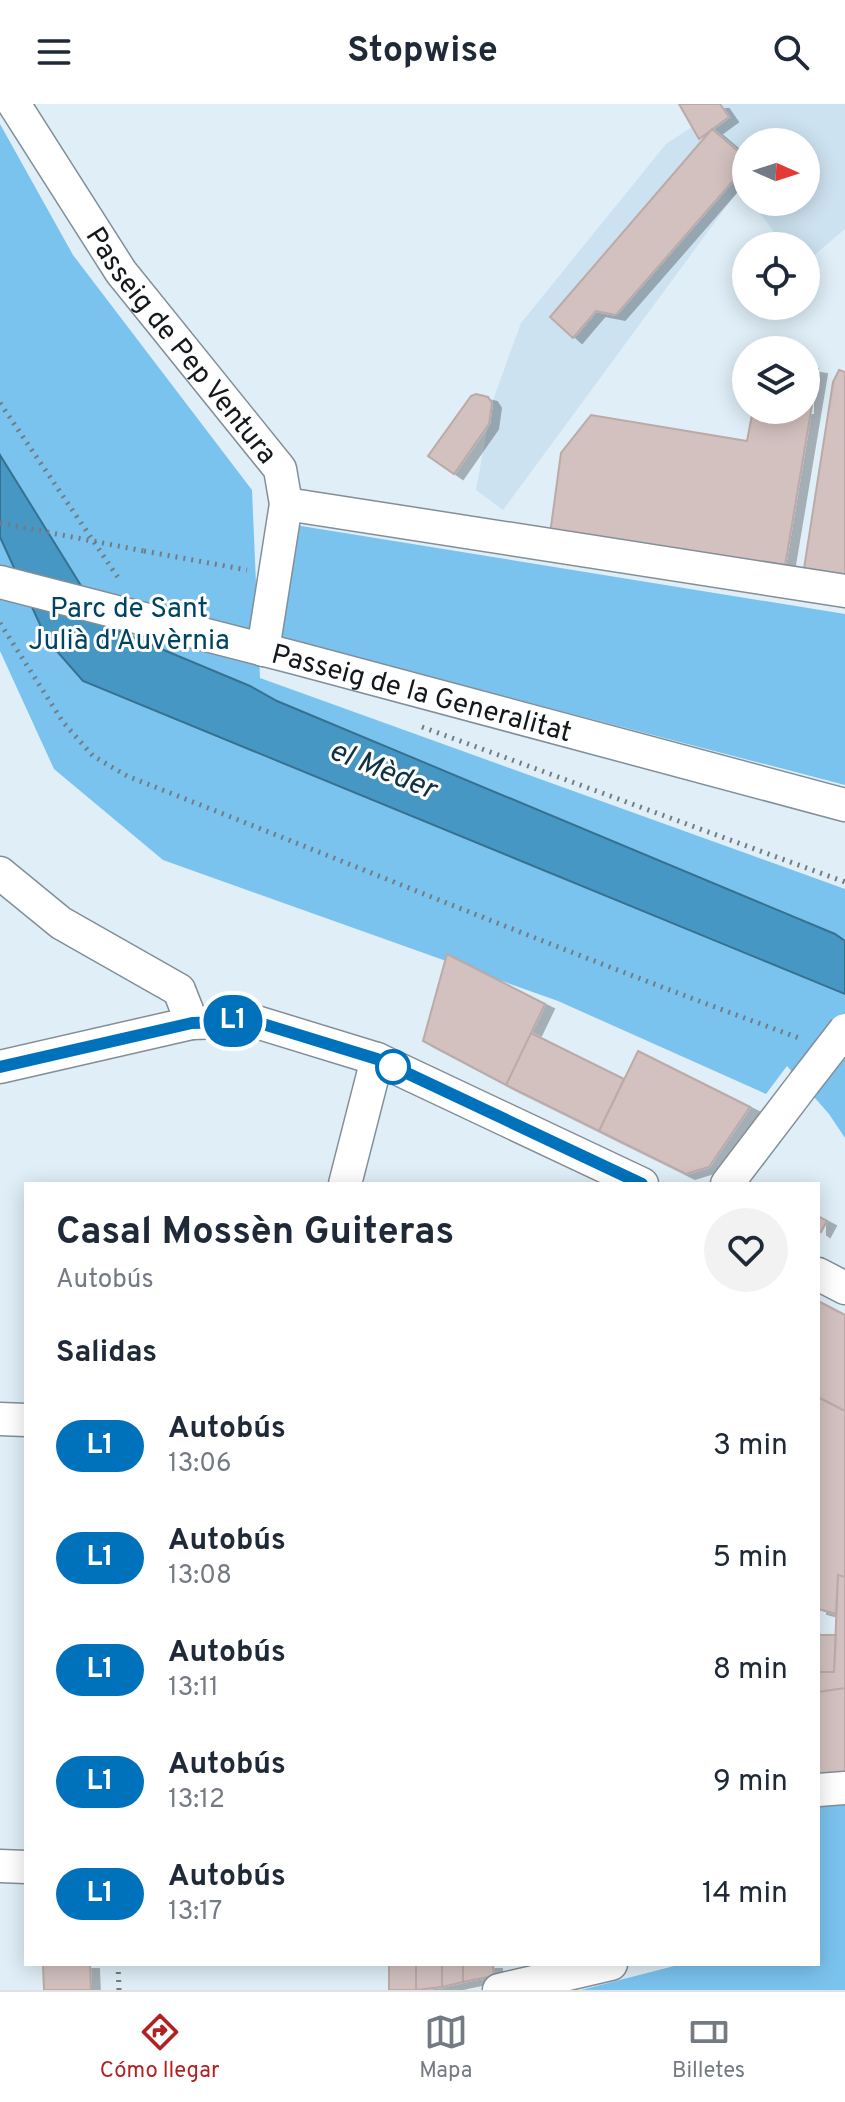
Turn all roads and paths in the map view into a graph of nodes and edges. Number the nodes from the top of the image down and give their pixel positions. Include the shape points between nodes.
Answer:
1 (14, 104) edge
2 (0, 403) edge
3 (286, 504) junction
4 (0, 523) edge
5 (275, 575) junction
6 (0, 582) edge
7 (124, 586) dead end
8 (845, 591) edge
9 (0, 623) edge
10 (263, 650) junction
11 (414, 724) dead end
12 (845, 805) edge
13 (0, 873) edge
14 (845, 882) edge
15 (192, 1023) junction
16 (845, 1030) edge
17 (813, 1047) dead end
18 (377, 1059) junction
19 (0, 1067) edge
20 (346, 1182) edge
21 (638, 1182) edge
22 (729, 1182) edge
23 (820, 1275) edge
24 (845, 1288) edge
25 (0, 1419) edge
26 (24, 1420) edge
27 (845, 1788) edge
28 (820, 1790) edge
29 (0, 1866) edge
30 (24, 1867) edge
31 (118, 1966) edge
32 (602, 1966) edge
33 (119, 1990) edge
34 (499, 1990) edge

1 - 3 street, Passeig de Pep Ventura via 121,272 280,469
2 - 7 path
3 - 5 street, Passeig de Pep Ventura
3 - 8 street
4 - 5 path, bridge
5 - 10 street, Passeig de Pep Ventura
6 - 10 street, Passeig de la Generalitat
9 - 17 path via 63,722 93,756 127,776
10 - 12 street, Passeig de la Generalitat
11 - 14 path
13 - 15 street via 61,923 179,990
15 - 18 street via 253,1021
15 - 19 street
16 - 22 street, bridge
18 - 20 street
18 - 21 street
23 - 24 street
25 - 26 street
27 - 28 street
29 - 30 street
31 - 33 path
32 - 34 street

